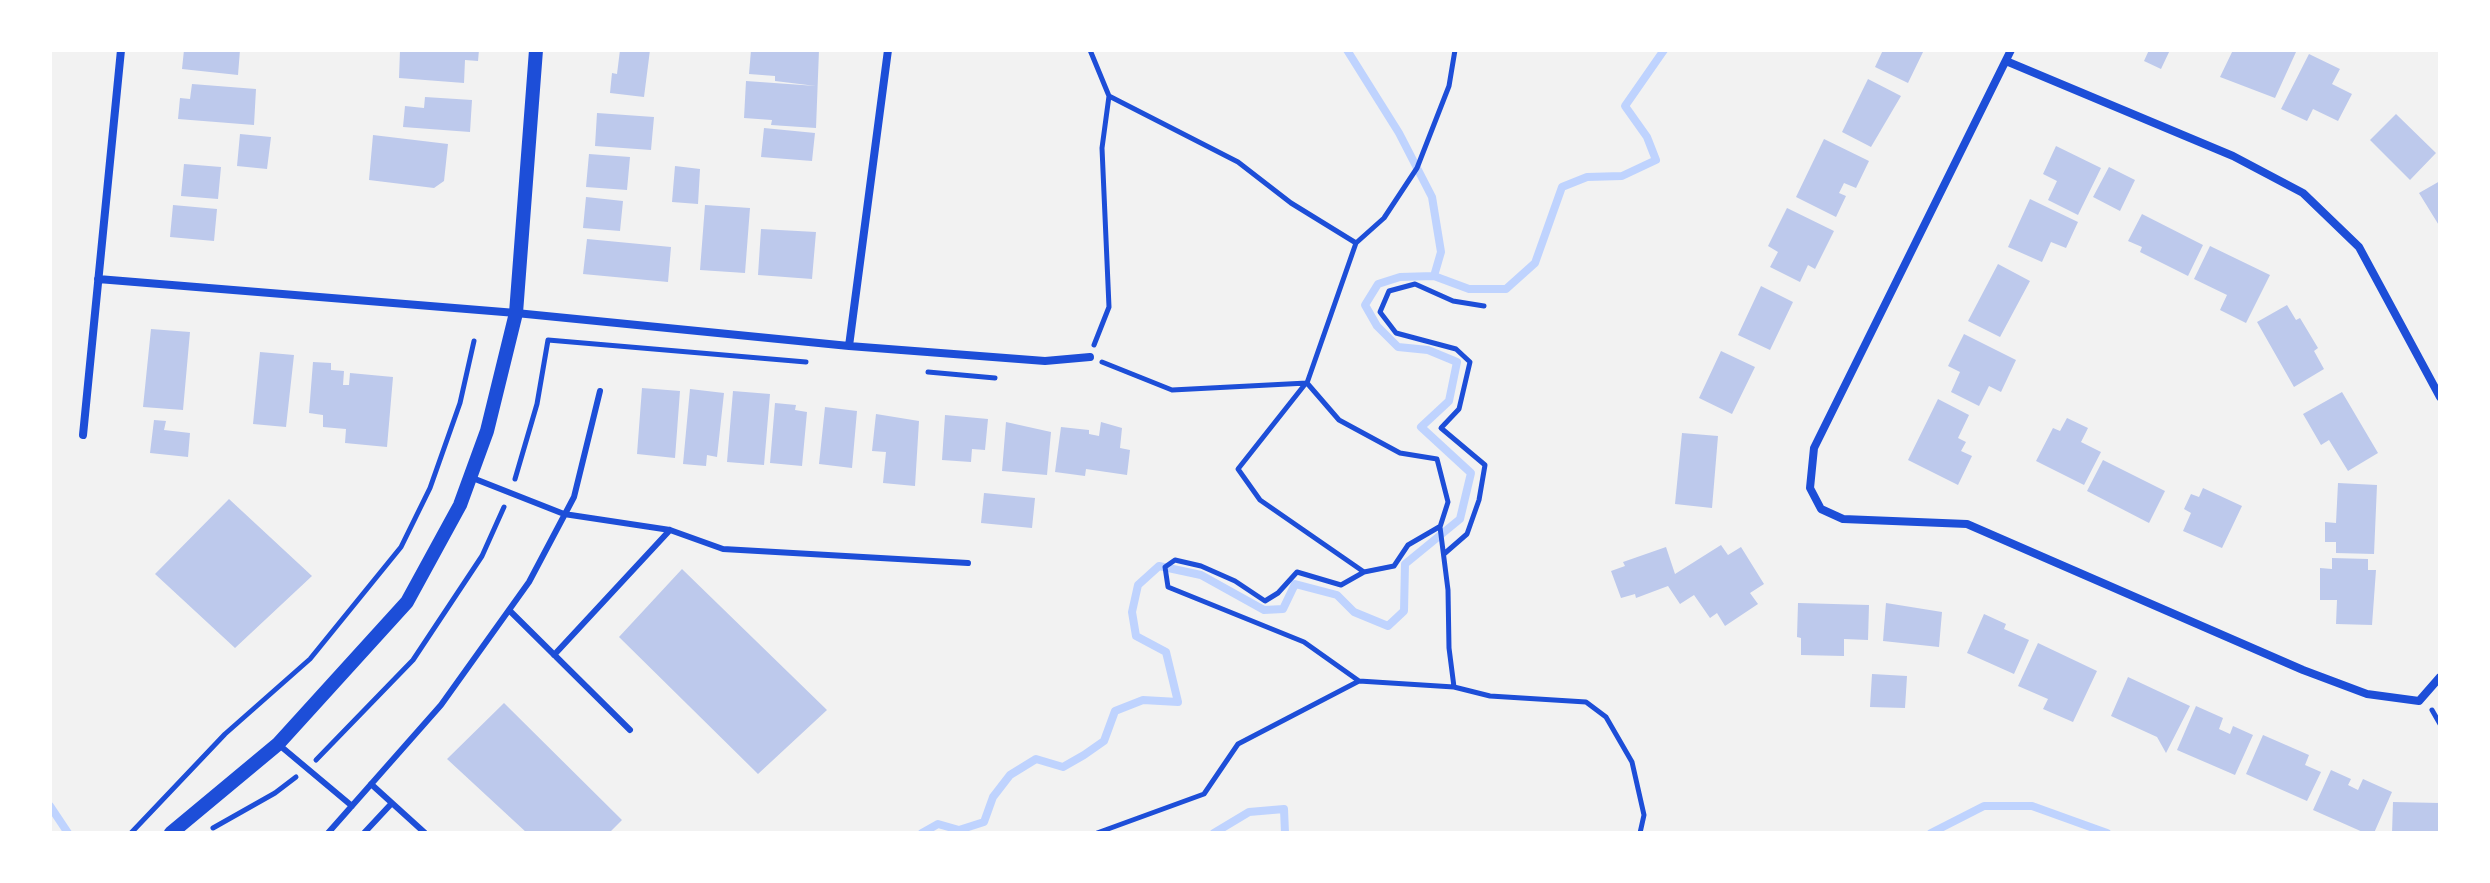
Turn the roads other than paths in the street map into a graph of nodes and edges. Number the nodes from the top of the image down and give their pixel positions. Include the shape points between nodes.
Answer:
1 (121, 50) edge
2 (536, 50) edge
3 (888, 50) edge
4 (2011, 50) edge
5 (2006, 61) junction
6 (98, 279) junction
7 (516, 313) junction
8 (849, 346) junction
9 (1090, 357) road end
10 (600, 391) dead end
11 (2440, 397) edge
12 (83, 435) dead end
13 (470, 477) junction
14 (564, 514) junction
15 (670, 530) junction
16 (968, 563) dead end
17 (509, 610) junction
18 (554, 655) junction
19 (2440, 677) edge
20 (630, 730) dead end
21 (278, 744) junction
22 (371, 784) junction
23 (392, 803) junction
24 (352, 806) junction
25 (171, 833) edge
26 (328, 833) edge
27 (364, 833) edge
28 (425, 833) edge

1 - 6 street
2 - 7 street
3 - 8 street
4 - 5 street
5 - 11 street via 2233,156 2303,193 2359,247
5 - 19 street via 1814,448 1810,488 1821,509 1843,519 1967,524 2367,694 2419,701
6 - 7 street
6 - 12 street
7 - 8 street
7 - 13 street
8 - 9 street via 1045,361
10 - 14 lane via 574,497
13 - 14 lane
13 - 21 street via 407,602
14 - 15 lane
14 - 17 lane
15 - 16 lane via 723,549
15 - 18 lane
17 - 18 lane
17 - 22 lane via 441,705
18 - 20 lane
21 - 24 lane
21 - 25 street
22 - 23 lane
22 - 24 lane
23 - 27 lane
23 - 28 lane
24 - 26 lane

